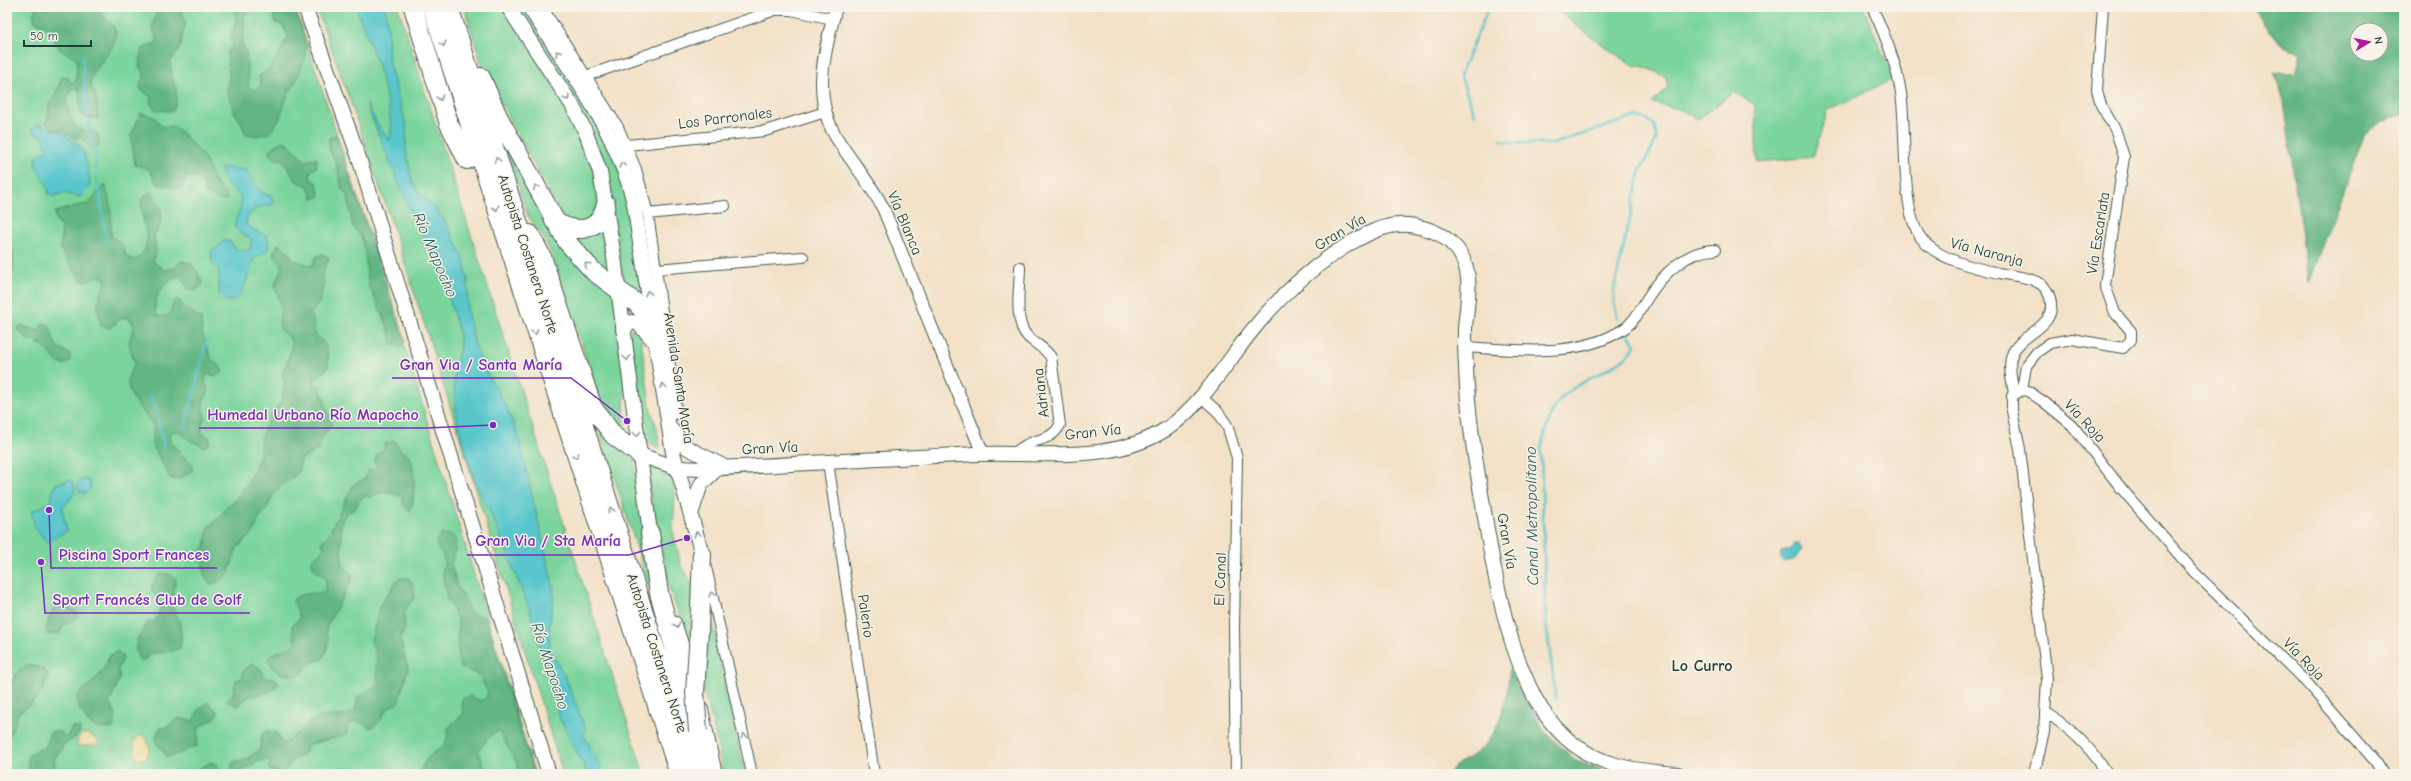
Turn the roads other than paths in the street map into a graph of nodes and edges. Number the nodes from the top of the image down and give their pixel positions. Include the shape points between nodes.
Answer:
1 (304, 7) edge
2 (413, 7) edge
3 (432, 7) edge
4 (449, 7) edge
5 (453, 7) edge
6 (508, 7) edge
7 (529, 7) edge
8 (542, 7) edge
9 (1872, 7) edge
10 (2103, 7) edge
11 (834, 13) edge
12 (586, 76) junction
13 (825, 112) junction
14 (627, 145) junction
15 (467, 160) dead end
16 (606, 204) junction
17 (725, 206) dead end
18 (648, 214) junction
19 (554, 221) junction
20 (530, 234) dead end
21 (1715, 250) dead end
22 (803, 257) dead end
23 (1020, 267) dead end
24 (656, 269) junction
25 (618, 289) junction
26 (623, 330) junction
27 (656, 339) junction
28 (1465, 347) junction
29 (2018, 392) junction
30 (1200, 396) junction
31 (673, 419) junction
32 (983, 454) junction
33 (1013, 454) junction
34 (640, 455) junction
35 (828, 462) junction
36 (677, 468) junction
37 (722, 468) junction
38 (691, 514) junction
39 (650, 533) junction
40 (702, 554) junction
41 (685, 706) dead end
42 (2047, 713) junction
43 (1648, 773) edge
44 (549, 774) edge
45 (679, 774) edge
46 (696, 774) edge
47 (706, 774) edge
48 (717, 774) edge
49 (752, 774) edge
50 (874, 774) edge
51 (1236, 774) edge
52 (1678, 774) edge
53 (2034, 774) edge
54 (2107, 774) edge
55 (2383, 774) edge

1 - 44 main road via 358,156
2 -> 15 highway via 449,124
3 -> 45 highway, Autopista Costanera Norte
46 -> 4 highway, Autopista Costanera Norte
19 -> 5 highway via 498,116
6 -> 16 main road via 572,105 586,133 600,172
27 -> 7 main road, Avenida Santa María via 634,204 620,158 587,97
8 - 12 street, Avenida Santa María
9 - 29 street, Vía Naranja via 1890,48 1899,79 1908,205 1916,231 1938,255 2036,281 2045,288 2050,297 2051,308 2046,322 2013,352 2010,363
10 - 29 street, Vía Escarlata via 2097,90 2100,105 2116,131 2124,157 2105,285 2115,313 2129,327 2132,338 2130,344 2123,348 2072,339 2050,343 2037,352 2026,366
11 - 12 street via 775,10
11 - 13 street, Vía Blanca via 821,76
12 - 14 street, Avenida Santa María
13 - 14 street, Los Parronales via 760,132
13 - 32 street, Vía Blanca via 836,138 870,184 884,210
14 - 18 street, Avenida Santa María
16 - 19 highway via 599,219 588,227 570,229
16 - 25 main road
17 - 18 street
18 - 24 street, Avenida Santa María
25 -> 19 highway via 581,260
20 - 34 highway via 542,257 593,408 614,436
21 - 28 street via 1688,258 1673,268 1653,288 1630,324 1604,340 1554,349
22 - 24 street
23 - 33 street, Adriana via 1018,318 1028,337 1046,349 1051,356 1060,425 1050,437 1026,445
24 - 31 street, Avenida Santa María
25 - 26 main road
25 - 27 highway via 641,308
26 - 27 main road via 631,322 638,323
26 -> 34 main road
31 -> 27 main road, Avenida Santa María
28 - 30 main road, Gran Vía via 1469,285 1460,254 1447,240 1432,231 1413,225 1390,226 1345,247 1296,283 1261,320
28 - 43 main road, Gran Vía via 1469,415 1493,564 1510,632 1534,696 1550,721 1577,747 1609,764
29 - 42 street via 2011,399 2012,411 2020,449 2046,661
29 - 55 street, Vía Roja via 2028,391 2072,425 2121,488 2194,572 2307,683 2375,761
30 - 33 main road, Gran Vía via 1169,427 1135,444 1099,452
30 - 51 street, El Canal via 1217,411 1227,425 1237,458 1234,627
31 - 36 main road, Avenida Santa María
31 - 37 main road, Gran Vía via 686,447
32 - 33 main road, Gran Vía
32 - 35 main road, Gran Vía
34 - 36 main road, Gran Vía
34 - 39 main road
35 - 37 main road, Gran Vía
35 - 50 street, Palerio
36 - 37 main road, Gran Vía
36 - 38 main road, Avenida Santa María
37 - 38 main road via 701,484
40 -> 38 main road, Avenida Santa María
39 - 41 highway via 659,593 684,682
39 -> 48 street via 701,700
40 - 47 highway, bridge via 695,692 698,731
49 -> 40 street, Avenida Santa María
42 - 53 street
42 - 54 street via 2086,745
43 - 52 main road, Gran Vía

